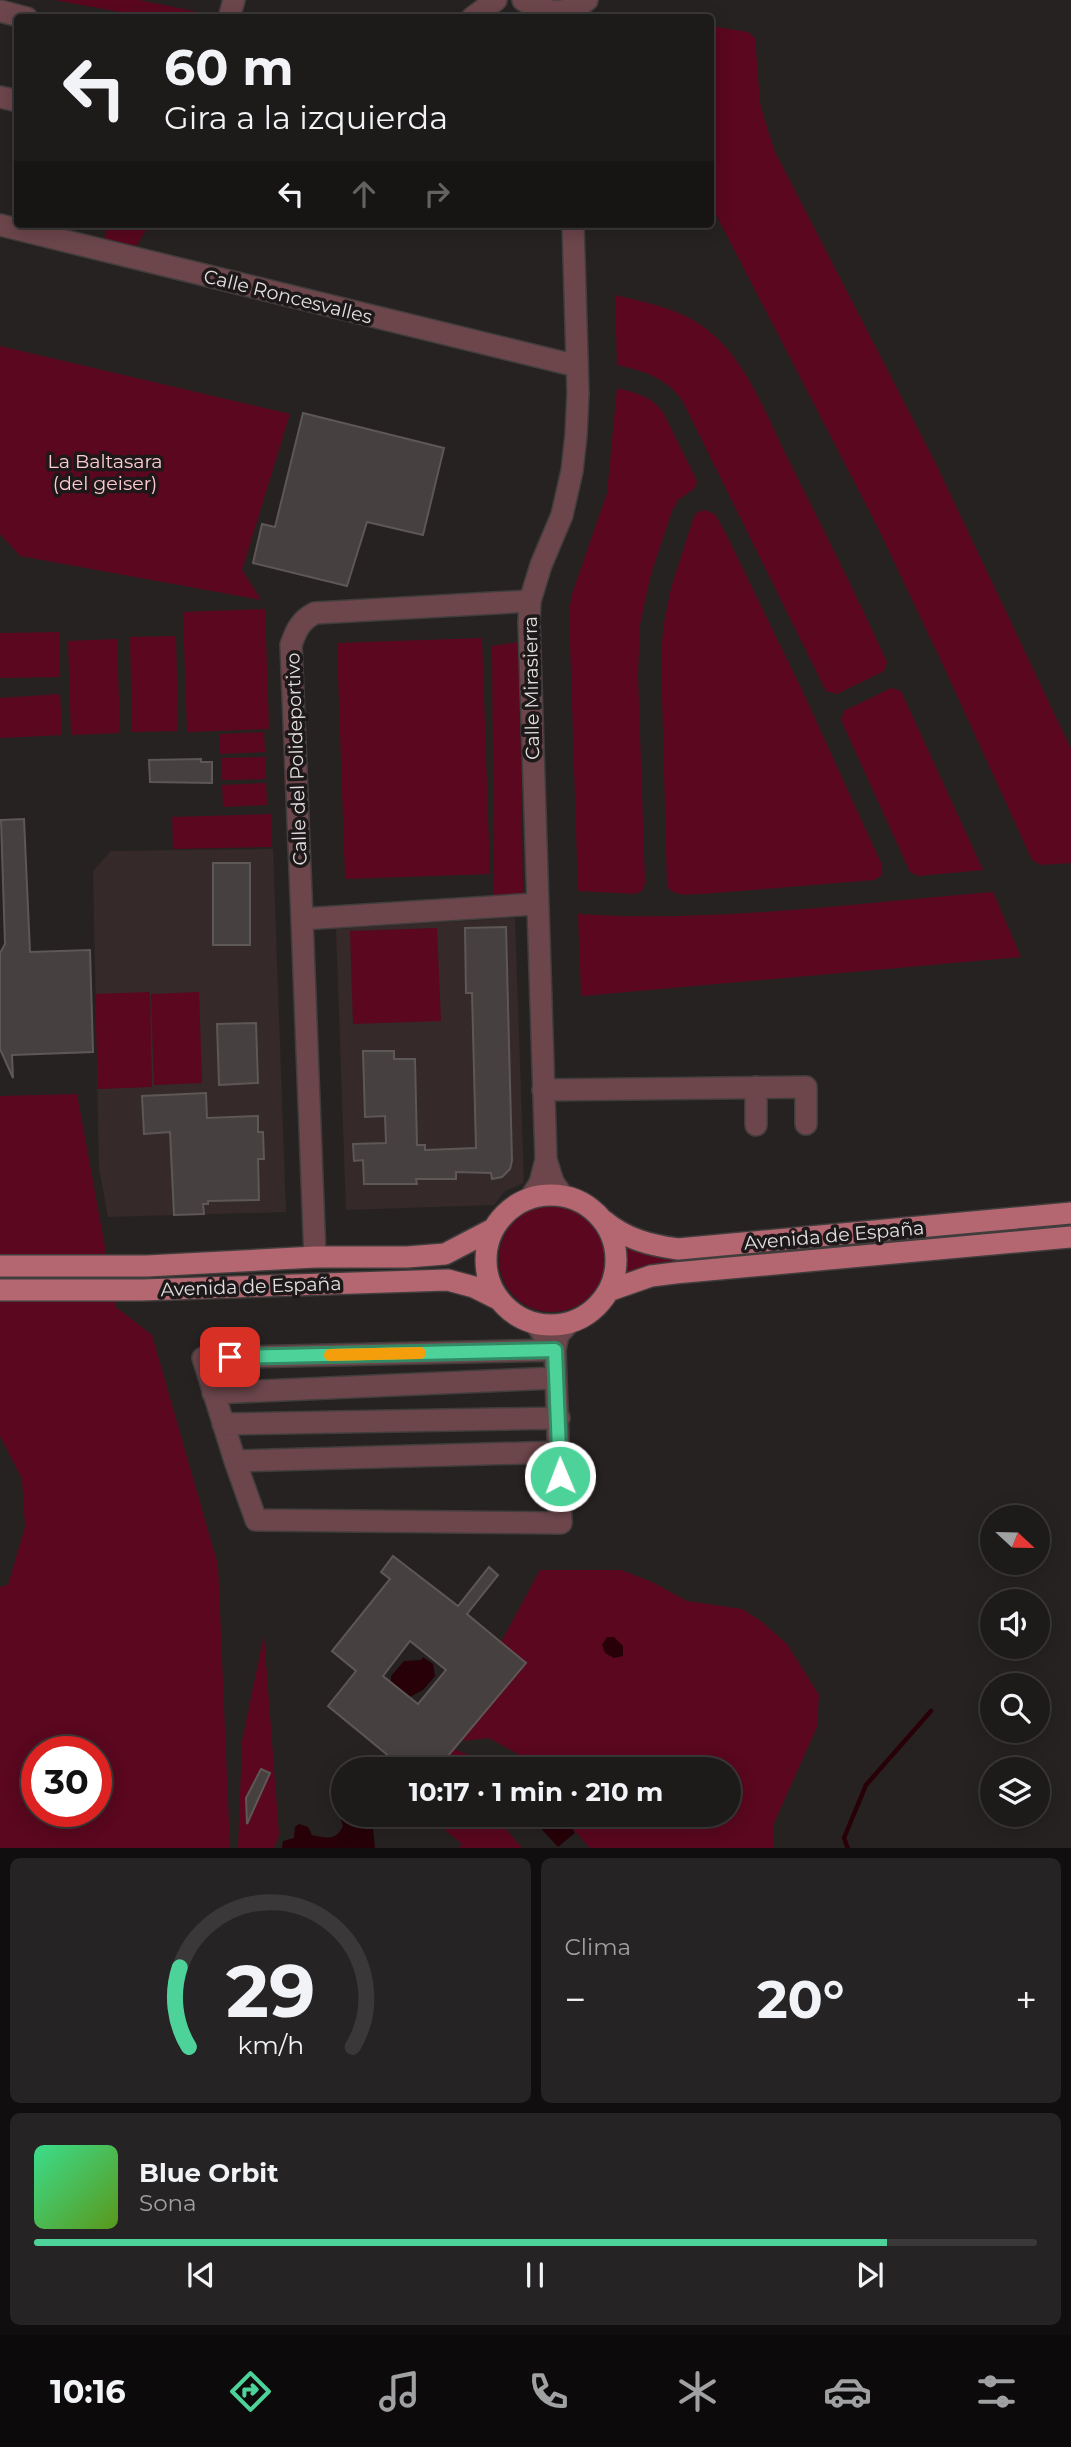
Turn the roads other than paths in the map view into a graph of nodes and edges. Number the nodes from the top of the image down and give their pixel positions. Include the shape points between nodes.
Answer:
1 (496, 0) edge
2 (523, 0) edge
3 (583, 7) edge
4 (477, 14) edge
5 (551, 14) edge
6 (557, 14) edge
7 (573, 228) edge
8 (40, 229) edge
9 (577, 366) junction
10 (530, 601) junction
11 (536, 904) junction
12 (302, 919) junction
13 (756, 1087) junction
14 (543, 1090) junction
15 (806, 1124) dead end
16 (756, 1125) dead end
17 (546, 1160) junction
18 (562, 1195) junction
19 (531, 1197) junction
20 (1071, 1213) edge
21 (603, 1220) junction
22 (493, 1229) junction
23 (1071, 1237) edge
24 (316, 1257) junction
25 (0, 1266) edge
26 (0, 1290) edge
27 (608, 1291) junction
28 (498, 1298) junction
29 (535, 1323) junction
30 (569, 1323) junction
31 (555, 1350) junction
32 (555, 1378) junction
33 (213, 1393) junction
34 (559, 1418) junction
35 (223, 1424) junction
36 (559, 1452) junction
37 (234, 1461) junction

1 - 4 street
2 - 5 street
3 - 6 street
7 - 9 street, Calle Mirasierra
8 - 9 street, Calle Roncesvalles
9 - 10 street, Calle Mirasierra via 572,471 562,515
10 - 11 street, Calle Mirasierra
10 - 12 street, Calle del Polideportivo via 315,613 305,618 291,645
11 - 12 street
11 - 14 street, Calle Mirasierra
12 - 24 street, Calle del Polideportivo
13 - 14 street
13 - 15 street via 806,1087
13 - 16 street
14 - 17 street, Calle Mirasierra
17 - 18 street, Calle Mirasierra
17 - 19 street, Calle Mirasierra
18 - 19 main road
18 - 21 main road via 585,1204
19 - 22 main road via 516,1204
20 - 21 main road, Avenida de España via 678,1249 650,1246 619,1233
21 - 27 main road via 616,1254
22 - 24 main road, Avenida de España via 445,1254
22 - 28 main road via 486,1265
23 - 27 main road, Avenida de España via 675,1273 650,1276
24 - 25 main road, Avenida de España via 147,1266
26 - 28 main road, Avenida de España via 448,1280
27 - 30 main road via 595,1308
28 - 29 main road via 508,1310
29 - 30 main road
29 - 31 street
30 - 31 street via 558,1335
31 - 32 street
31 - 33 street via 202,1358
32 - 33 street
32 - 34 street
33 - 35 street
34 - 35 street
34 - 36 street
35 - 37 street
36 - 37 street
36 - 37 street via 561,1523 256,1520

